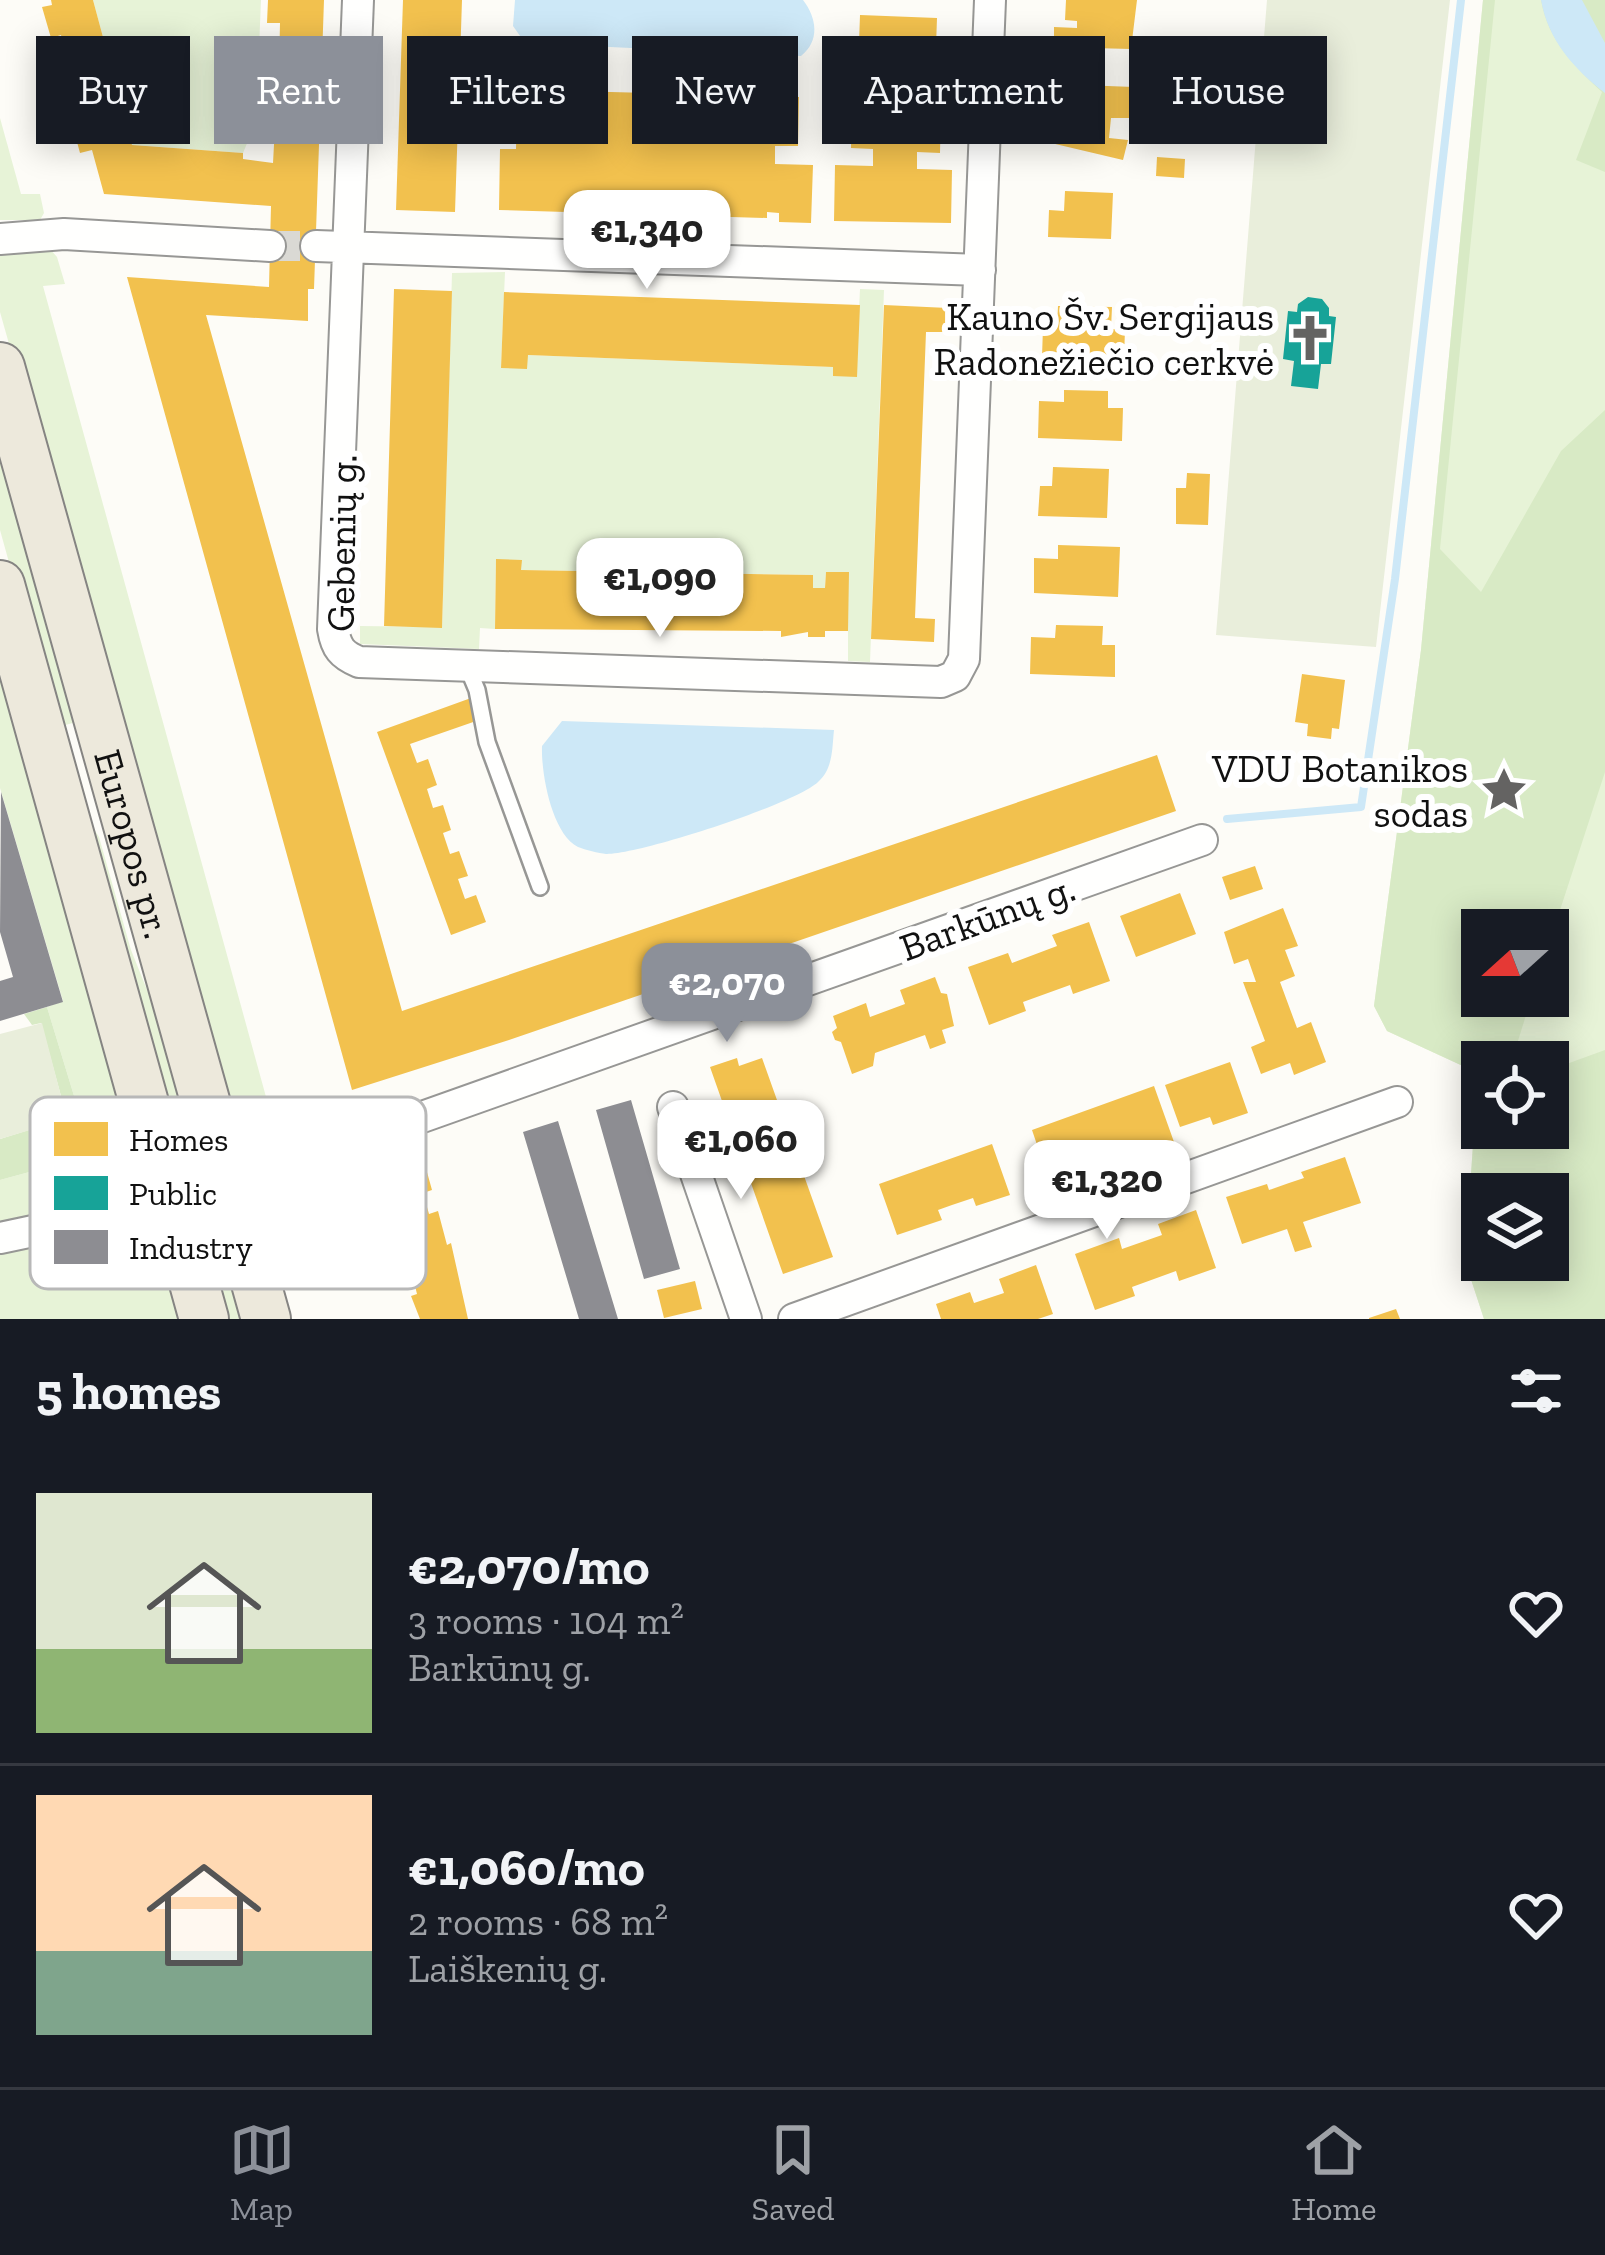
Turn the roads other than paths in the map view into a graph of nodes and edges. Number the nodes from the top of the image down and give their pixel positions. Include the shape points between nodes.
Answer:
1 (358, 0) edge
2 (990, 0) edge
3 (0, 238) edge
4 (270, 246) tunnel mouth
5 (316, 246) tunnel mouth
6 (350, 249) junction
7 (980, 270) junction
8 (0, 367) edge
9 (0, 585) edge
10 (467, 666) junction
11 (61, 806) junction
12 (128, 821) junction
13 (1202, 841) dead end
14 (540, 887) dead end
15 (143, 1097) edge
16 (204, 1097) edge
17 (1397, 1102) dead end
18 (673, 1107) dead end
19 (426, 1116) edge
20 (30, 1232) edge
21 (0, 1238) edge
22 (196, 1289) edge
23 (258, 1289) edge
24 (204, 1319) edge
25 (266, 1319) edge
26 (746, 1319) edge
27 (794, 1319) edge

1 - 6 street, Gebenių g.
2 - 7 street, Gebenių g.
3 - 4 street
5 - 6 street
6 - 7 street
6 - 10 street, Gebenių g. via 336,646 359,662
7 - 10 street, Gebenių g. via 964,659 955,676 941,682
8 - 12 main road, Europos pr.
9 - 11 main road, Europos pr.
10 - 14 lane
11 - 12 main road via 86,799
11 - 15 main road, Europos pr.
12 - 16 main road, Europos pr.
13 - 19 street, Barkūnų g.
17 - 27 street
18 - 26 street
20 - 21 street
22 - 24 main road, Europos pr.
23 - 25 main road, Europos pr.

